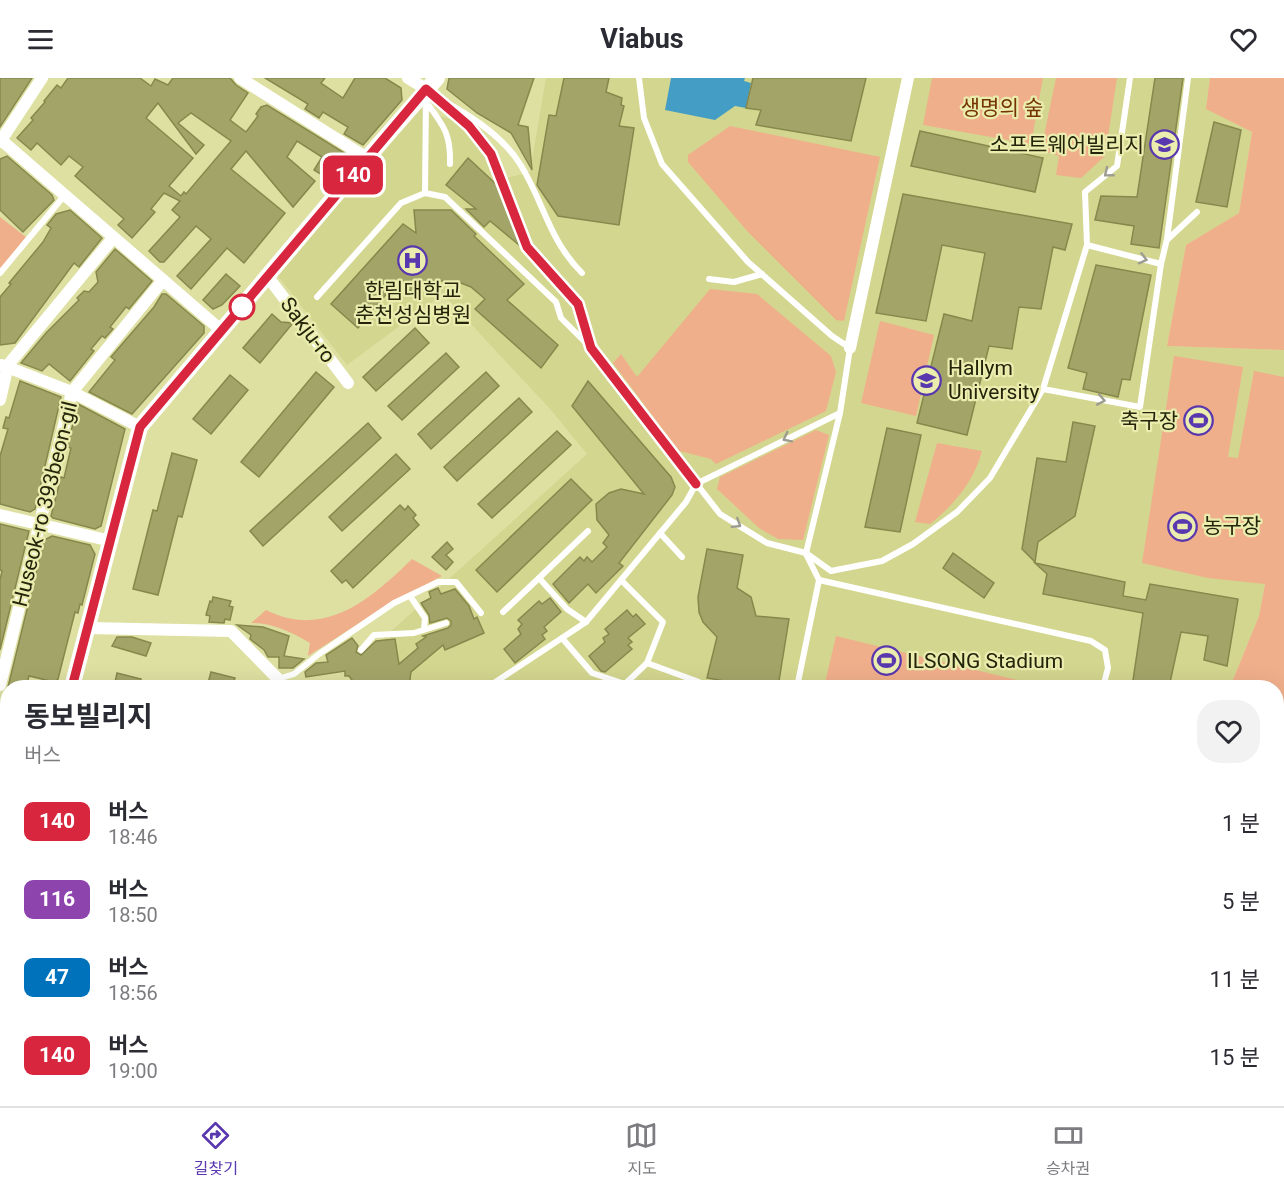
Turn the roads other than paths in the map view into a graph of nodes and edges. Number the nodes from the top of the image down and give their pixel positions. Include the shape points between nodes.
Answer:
1 (42, 78) edge
2 (240, 78) edge
3 (408, 78) edge
4 (639, 78) edge
5 (908, 78) edge
6 (1130, 78) edge
7 (1188, 78) edge
8 (431, 92) edge
9 (0, 140) edge
10 (367, 158) junction
11 (450, 164) dead end
12 (425, 193) junction
13 (64, 196) junction
14 (1197, 212) dead end
15 (113, 238) junction
16 (1167, 239) junction
17 (1086, 245) junction
18 (1161, 264) junction
19 (0, 273) edge
20 (582, 273) dead end
21 (762, 274) junction
22 (268, 277) junction
23 (709, 279) dead end
24 (163, 280) junction
25 (317, 297) dead end
26 (222, 331) junction
27 (591, 348) junction
28 (850, 348) junction
29 (4, 365) edge
30 (348, 383) dead end
31 (1043, 389) junction
32 (72, 392) junction
33 (0, 400) edge
34 (840, 413) junction
35 (140, 427) junction
36 (696, 484) junction
37 (0, 515) edge
38 (41, 525) junction
39 (588, 531) dead end
40 (660, 533) junction
41 (111, 541) junction
42 (806, 553) junction
43 (682, 557) dead end
44 (539, 578) junction
45 (621, 580) junction
46 (819, 580) junction
47 (410, 596) junction
48 (503, 612) dead end
49 (482, 613) dead end
50 (367, 621) junction
51 (586, 622) junction
52 (447, 623) dead end
53 (88, 628) junction
54 (424, 629) junction
55 (374, 635) junction
56 (562, 638) junction
57 (361, 650) dead end
58 (647, 663) junction
59 (278, 679) joint
60 (1, 680) edge
61 (74, 680) edge
62 (499, 680) edge
63 (611, 680) edge
64 (629, 680) edge
65 (694, 680) edge
66 (798, 680) edge
67 (1105, 680) edge

1 - 9 street
2 - 10 street
3 - 8 street
4 - 21 lane via 644,118 662,164
5 - 28 street
6 -> 17 lane via 1117,166 1085,192
7 - 16 lane
8 - 10 street, Sakju-ro
8 - 11 lane via 451,144
8 - 12 lane
8 - 20 lane via 503,142 520,165 561,248
8 - 27 lane via 469,126 491,154 527,247 578,304
9 - 13 street
10 - 22 street, Sakju-ro
12 - 25 lane via 401,203
12 - 27 lane via 445,197 556,302 561,318
13 - 15 street
13 - 19 lane
14 - 16 lane
15 - 24 street
15 - 29 street
16 - 18 lane
17 -> 18 lane
17 - 31 lane
31 -> 18 lane via 1140,407
21 - 23 lane via 734,282
21 - 28 lane
22 - 26 street, Sakju-ro
22 - 30 street, Sakju-ro
24 - 26 street
24 - 32 street, Huseok-ro 393beon-gil
26 - 35 street, Sakju-ro
27 - 36 lane
28 - 34 lane
29 - 32 street
29 - 33 street
31 - 42 lane via 990,478 957,512 914,544 882,561 831,571
32 - 35 street
32 - 38 street, Huseok-ro 393beon-gil
34 -> 36 lane
34 - 42 lane
35 - 41 street, Sakju-ro
36 - 40 lane
36 -> 42 lane via 720,514 767,543
37 - 38 street
38 - 41 street
38 - 60 street, Huseok-ro 393beon-gil
39 - 44 lane
40 - 43 lane
40 - 45 lane
41 - 53 street, Sakju-ro
42 - 46 lane
44 - 48 lane
44 - 51 lane via 567,609
45 - 51 lane
45 - 58 lane via 663,622
46 - 66 lane
46 - 67 lane via 1091,642 1105,650 1108,668
47 - 49 lane via 438,582 456,582
47 - 50 lane
47 - 54 lane via 425,618
50 - 55 lane
50 - 59 lane via 294,675
51 - 56 lane
52 - 54 lane
53 - 59 street via 231,631
53 - 61 street, Sakju-ro
54 - 55 lane
55 - 57 lane
56 - 62 lane
56 - 63 lane via 592,673
58 - 64 lane
58 - 65 lane

